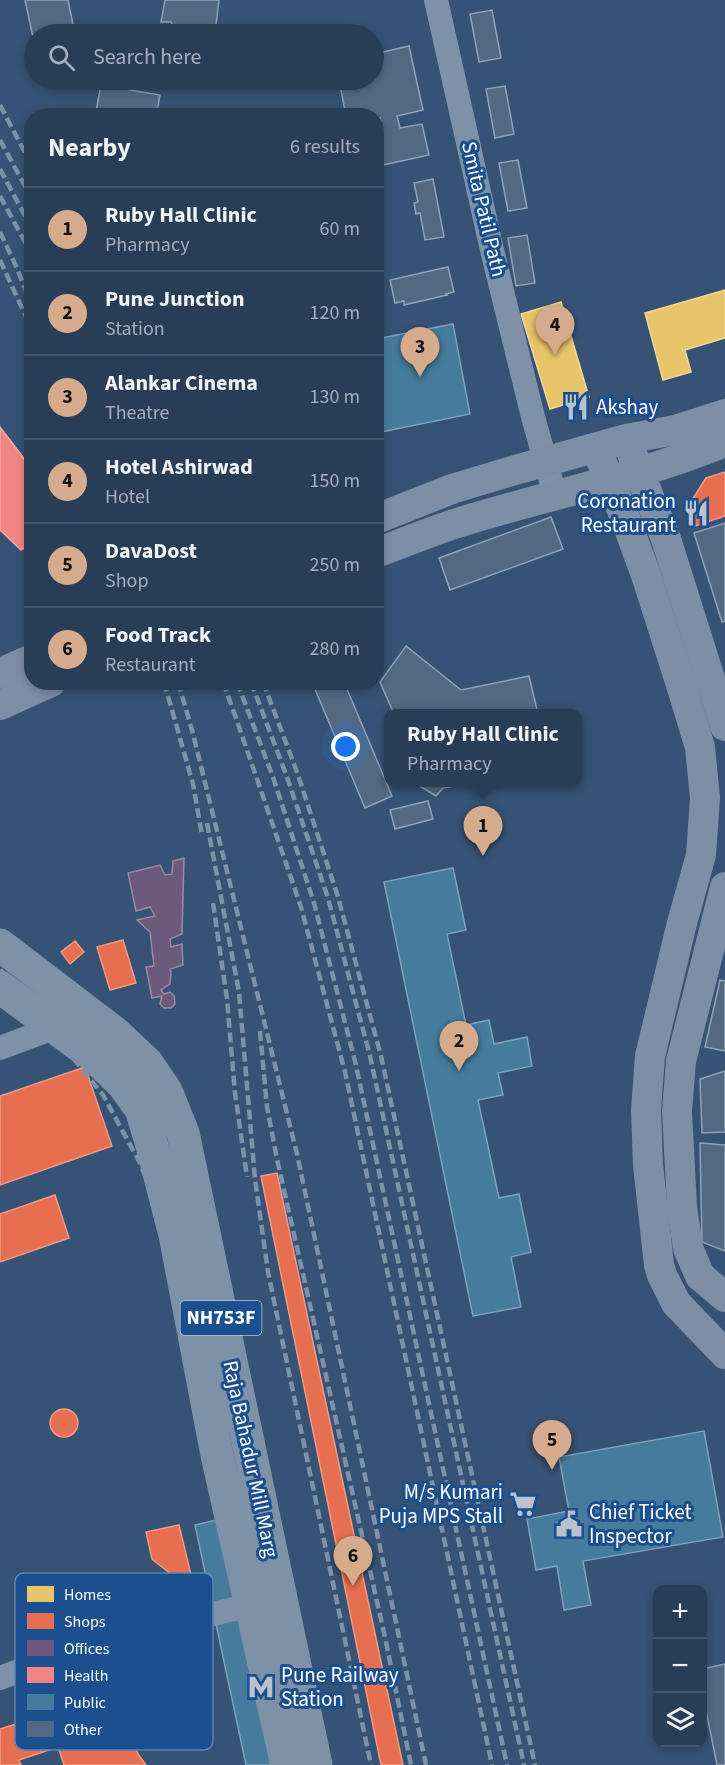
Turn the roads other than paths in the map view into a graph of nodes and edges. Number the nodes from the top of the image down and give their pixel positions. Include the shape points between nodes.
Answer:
1 (436, 0) edge
2 (725, 414) edge
3 (626, 439) junction
4 (725, 442) edge
5 (596, 448) junction
6 (547, 463) junction
7 (638, 472) junction
8 (609, 481) junction
9 (555, 495) junction
10 (384, 516) edge
11 (384, 550) edge
12 (24, 662) edge
13 (0, 673) edge
14 (33, 690) edge
15 (0, 705) edge
16 (725, 726) edge
17 (725, 887) edge
18 (720, 926) edge
19 (0, 945) edge
20 (0, 987) edge
21 (56, 1027) junction
22 (0, 1048) edge
23 (725, 1297) edge
24 (725, 1354) edge
25 (251, 1605) junction
26 (213, 1614) edge
27 (15, 1672) edge
28 (0, 1678) edge
29 (287, 1765) edge
30 (316, 1765) edge

1 - 6 street, Smita Patil Path via 492,250
2 - 3 main road via 675,430
3 - 5 main road
3 - 7 main road
4 - 7 main road
5 - 6 main road
5 - 8 main road
6 - 9 street, Smita Patil Path
6 - 10 main road via 452,489
7 - 8 main road
7 - 16 main road via 666,539
8 - 9 main road
8 - 24 main road via 646,575 700,747 705,798 701,855 650,1056 646,1110 648,1165 662,1275 676,1303
9 - 11 main road via 464,520
12 - 13 main road
14 - 15 main road
17 - 18 main road
18 - 23 main road via 681,1061 677,1111 688,1248 700,1276
19 - 30 highway, Raja Bahadur Mill Marg / NH753F via 115,1033 147,1064 166,1091 183,1133
20 - 21 highway, Raja Bahadur Mill Marg / NH753F
21 - 22 street
21 - 25 highway, Raja Bahadur Mill Marg / NH753F via 123,1084 141,1109 175,1235 217,1455
25 - 26 street
25 - 29 highway, Raja Bahadur Mill Marg / NH753F
27 - 28 street

